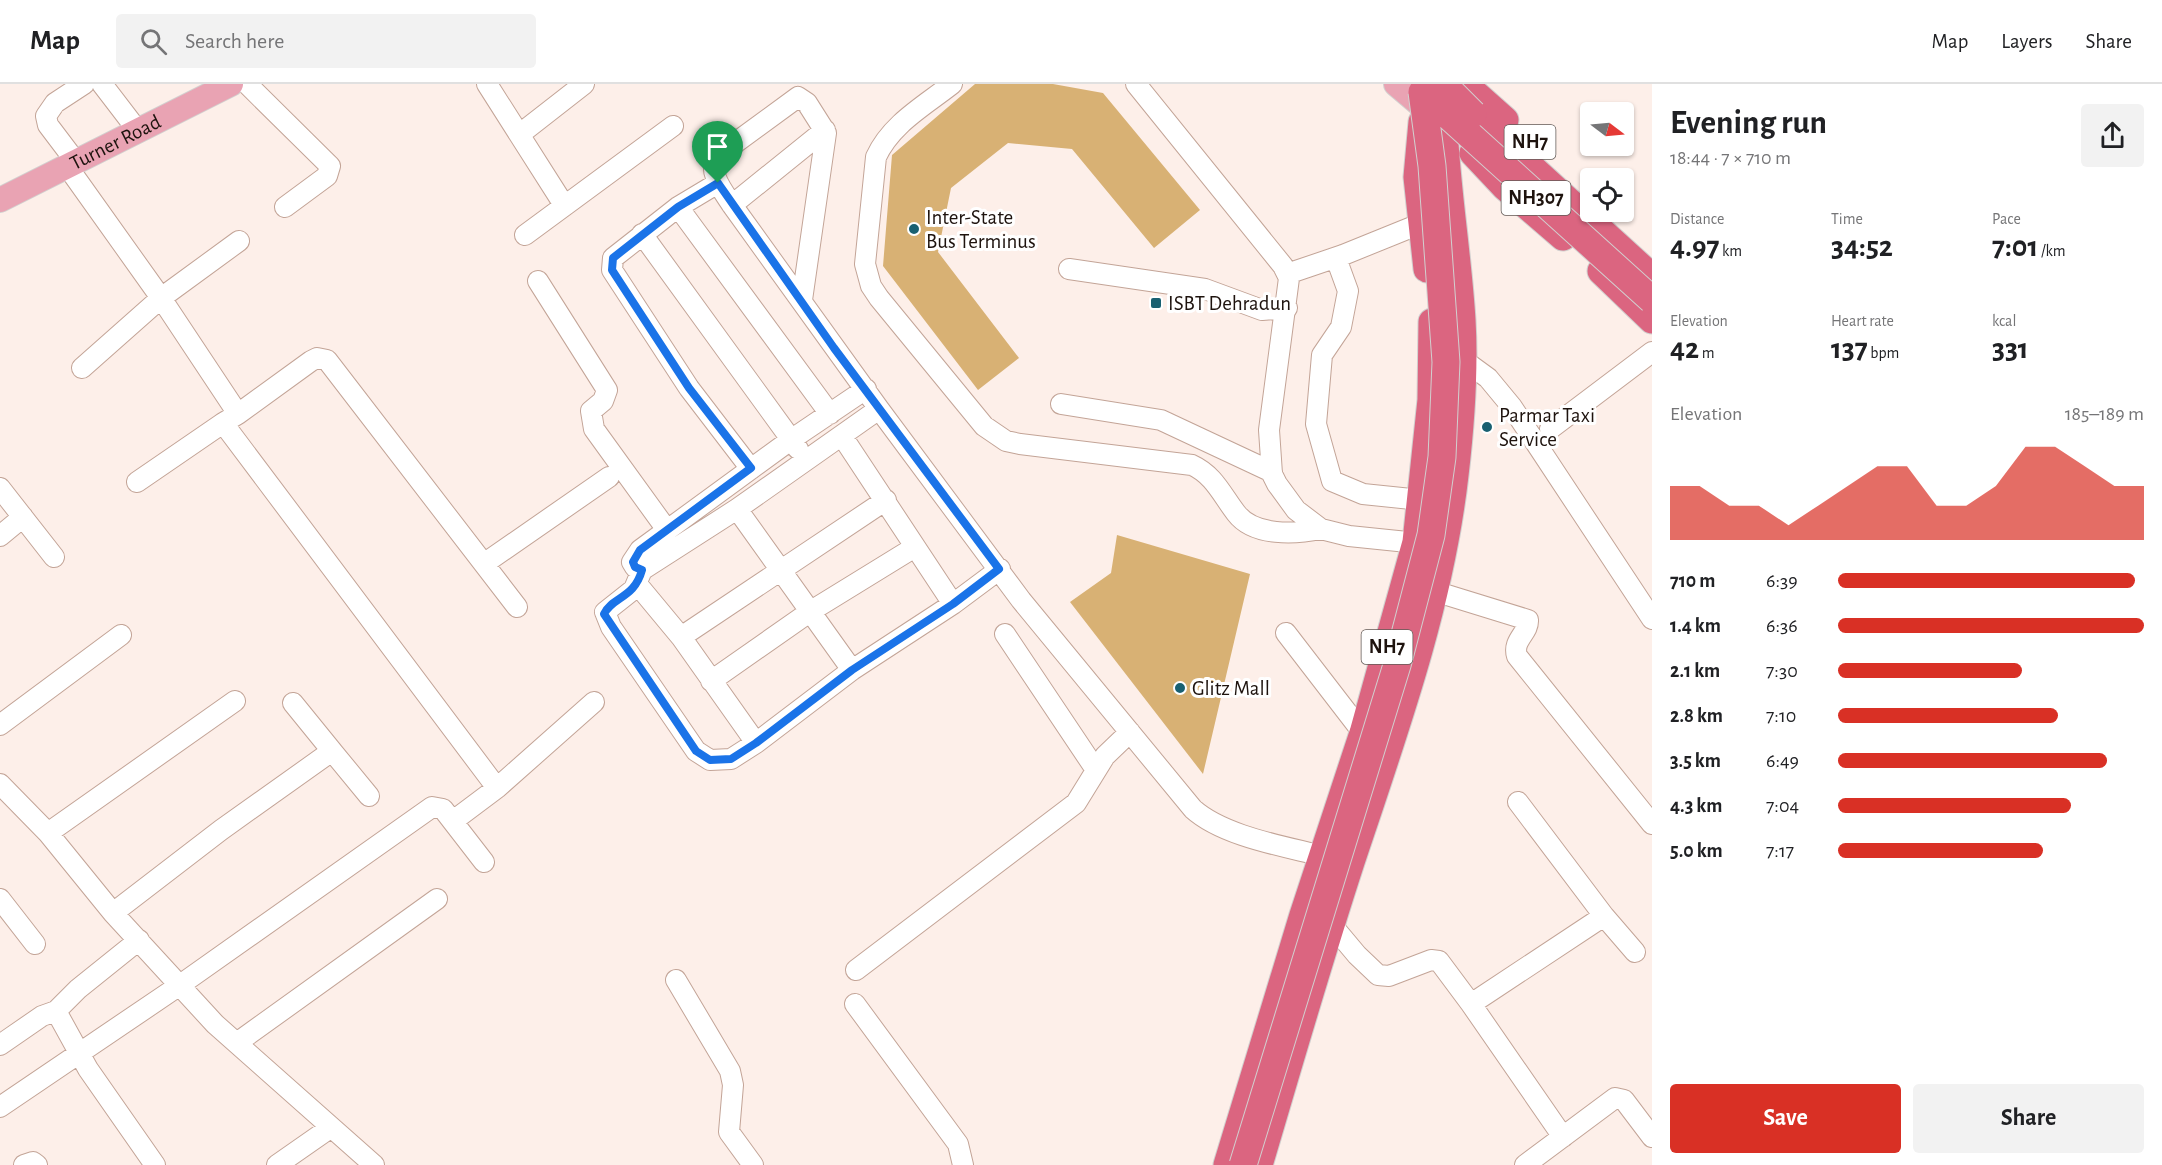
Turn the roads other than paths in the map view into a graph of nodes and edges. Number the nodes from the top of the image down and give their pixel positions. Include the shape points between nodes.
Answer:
1 (84, 84) edge
2 (102, 84) edge
3 (234, 84) edge
4 (487, 84) edge
5 (584, 84) edge
6 (952, 84) edge
7 (1136, 84) edge
8 (1396, 84) edge
9 (1468, 86) edge
10 (1431, 102) edge
11 (673, 126) dead end
12 (138, 130) junction
13 (825, 130) junction
14 (520, 134) junction
15 (72, 164) junction
16 (718, 183) junction
17 (1580, 187) edge
18 (0, 200) edge
19 (564, 205) junction
20 (732, 205) junction
21 (285, 207) dead end
22 (678, 207) junction
23 (1618, 222) edge
24 (1422, 223) junction
25 (642, 234) junction
26 (525, 235) dead end
27 (239, 241) dead end
28 (1652, 253) edge
29 (1336, 258) junction
30 (1069, 269) dead end
31 (1287, 274) junction
32 (1652, 276) edge
33 (538, 281) dead end
34 (161, 298) junction
35 (802, 300) junction
36 (1652, 300) edge
37 (1287, 308) junction
38 (1652, 320) edge
39 (1652, 352) edge
40 (1462, 359) junction
41 (82, 368) dead end
42 (866, 390) junction
43 (1061, 404) dead end
44 (879, 410) junction
45 (830, 414) junction
46 (231, 418) junction
47 (1550, 429) dead end
48 (842, 436) junction
49 (792, 439) junction
50 (807, 461) junction
51 (751, 468) junction
52 (1272, 471) junction
53 (609, 477) dead end
54 (137, 482) dead end
55 (0, 488) edge
56 (710, 498) junction
57 (886, 500) junction
58 (1421, 500) junction
59 (731, 513) junction
60 (23, 517) junction
61 (1321, 529) junction
62 (667, 530) junction
63 (0, 536) edge
64 (1416, 542) junction
65 (915, 547) junction
66 (1445, 548) junction
67 (54, 557) dead end
68 (485, 563) junction
69 (999, 569) junction
70 (782, 570) junction
71 (639, 577) junction
72 (1434, 591) junction
73 (953, 604) junction
74 (517, 608) dead end
75 (811, 611) junction
76 (1652, 619) edge
77 (1286, 633) dead end
78 (1005, 634) dead end
79 (121, 635) dead end
80 (681, 638) junction
81 (852, 670) junction
82 (711, 681) junction
83 (235, 701) dead end
84 (594, 702) dead end
85 (293, 703) dead end
86 (0, 725) edge
87 (1130, 732) junction
88 (1363, 733) junction
89 (756, 743) junction
90 (332, 752) junction
91 (1096, 770) junction
92 (0, 784) edge
93 (497, 788) junction
94 (369, 796) dead end
95 (1518, 802) dead end
96 (453, 821) junction
97 (1652, 824) edge
98 (48, 833) junction
99 (1322, 856) junction
100 (484, 862) dead end
101 (0, 899) edge
102 (437, 899) dead end
103 (114, 913) junction
104 (1604, 916) junction
105 (1331, 924) junction
106 (139, 940) junction
107 (35, 944) dead end
108 (1635, 952) dead end
109 (856, 970) dead end
110 (676, 980) dead end
111 (180, 985) junction
112 (855, 1004) dead end
113 (1471, 1004) junction
114 (56, 1011) junction
115 (238, 1042) junction
116 (0, 1045) edge
117 (79, 1054) junction
118 (0, 1107) edge
119 (330, 1128) junction
120 (1563, 1137) junction
121 (1652, 1137) edge
122 (24, 1165) edge
123 (37, 1165) edge
124 (155, 1165) edge
125 (277, 1165) edge
126 (374, 1165) edge
127 (753, 1165) edge
128 (963, 1165) edge
129 (1227, 1165) edge
130 (1243, 1165) edge
131 (1259, 1165) edge
132 (1525, 1165) edge

1 - 15 street via 55,103 46,116
2 - 12 street
3 - 12 main road, Turner Road
3 - 21 street via 330,166 327,176
4 - 14 street
5 - 14 street
6 - 61 street via 899,124 876,157 865,264 879,298 984,426 1006,441 1020,444 1192,465 1213,479 1238,515 1251,524 1279,531
7 - 31 street
8 - 10 main road
9 - 10 highway, NH7 via 1473,106 1465,121
9 - 17 highway, NH7
10 - 24 highway, NH7 via 1417,167
10 - 32 highway, NH307, bridge
10 - 36 highway, NH307, bridge
10 - 38 highway, NH7 via 1505,187
10 - 40 highway, NH7 via 1462,322
10 - 130 highway, bridge via 1446,362 1442,457 1431,535 1397,665
11 - 19 street
12 - 15 main road, Turner Road
13 - 16 street via 803,99 794,98 716,157
13 - 20 street
13 - 35 street
14 - 19 street
15 - 18 main road, Turner Road
15 - 34 street
16 - 20 street
16 - 22 street
19 - 26 street
20 - 35 street
22 - 25 street
22 - 45 street
23 - 28 highway
24 - 29 street
24 - 58 highway, NH7 via 1433,332
25 - 49 street
25 - 51 street via 613,258 612,270 689,388
27 - 34 street
29 - 31 street
29 - 58 street via 1348,291 1341,327 1322,355 1316,424 1332,481 1363,494
30 - 37 street via 1204,289 1262,310
31 - 37 street
33 - 62 street via 607,390 603,401 591,411 594,429
34 - 41 street
34 - 46 street
35 - 42 street
37 - 52 street via 1270,422
39 - 47 street
40 - 66 highway, NH7 via 1455,474
40 - 76 street via 1488,378 1512,407
42 - 44 street
42 - 45 street
43 - 52 street via 1161,420
44 - 48 street
44 - 69 street
45 - 49 street
46 - 54 street
46 - 68 street via 311,361 327,360
46 - 93 street
48 - 50 street
48 - 57 street
49 - 50 street
49 - 51 street
50 - 59 street
51 - 56 street
52 - 61 street via 1287,500
53 - 68 street
55 - 60 street
56 - 59 street
56 - 62 street
57 - 65 street
57 - 70 street
58 - 64 highway, NH7
59 - 70 street
59 - 71 street
60 - 63 street
60 - 67 street
61 - 64 street
62 - 71 street via 633,559
64 - 66 street
64 - 88 highway, NH7
65 - 73 street
65 - 75 street
66 - 72 highway, NH7
68 - 74 street
69 - 73 street
69 - 87 street
70 - 75 street
70 - 80 street
71 - 80 street
71 - 89 street via 628,595 606,610 604,616 696,751 710,760 726,761
72 - 97 street via 1528,620 1516,645 1518,656
72 - 105 highway, NH7 via 1391,742
73 - 81 street
75 - 81 street
75 - 82 street
77 - 88 street
78 - 91 street
79 - 86 street
80 - 82 street
81 - 89 street
82 - 89 street
83 - 98 street
84 - 93 street
85 - 90 street
87 - 91 street
87 - 99 street via 1202,817 1241,833
88 - 99 highway, NH7
90 - 94 street
90 - 103 street via 221,830
91 - 109 street via 1076,803
92 - 98 street
93 - 96 street
95 - 104 street
96 - 100 street
96 - 111 street via 443,809 432,807
98 - 103 street
99 - 129 highway, NH7
101 - 107 street
102 - 115 street
103 - 106 street
104 - 108 street
104 - 113 street
105 - 113 street via 1378,975 1389,976 1431,960 1439,961
105 - 131 highway, NH7
106 - 111 street
106 - 114 street
110 - 127 street via 730,1071 734,1085 729,1132
111 - 115 street via 215,1024
111 - 117 street
112 - 128 street via 958,1143
113 - 120 street
114 - 116 street
114 - 117 street
115 - 119 street
117 - 118 street
117 - 124 street
119 - 125 street
119 - 126 street
120 - 121 street via 1618,1098 1624,1100
120 - 132 street
122 - 123 street

